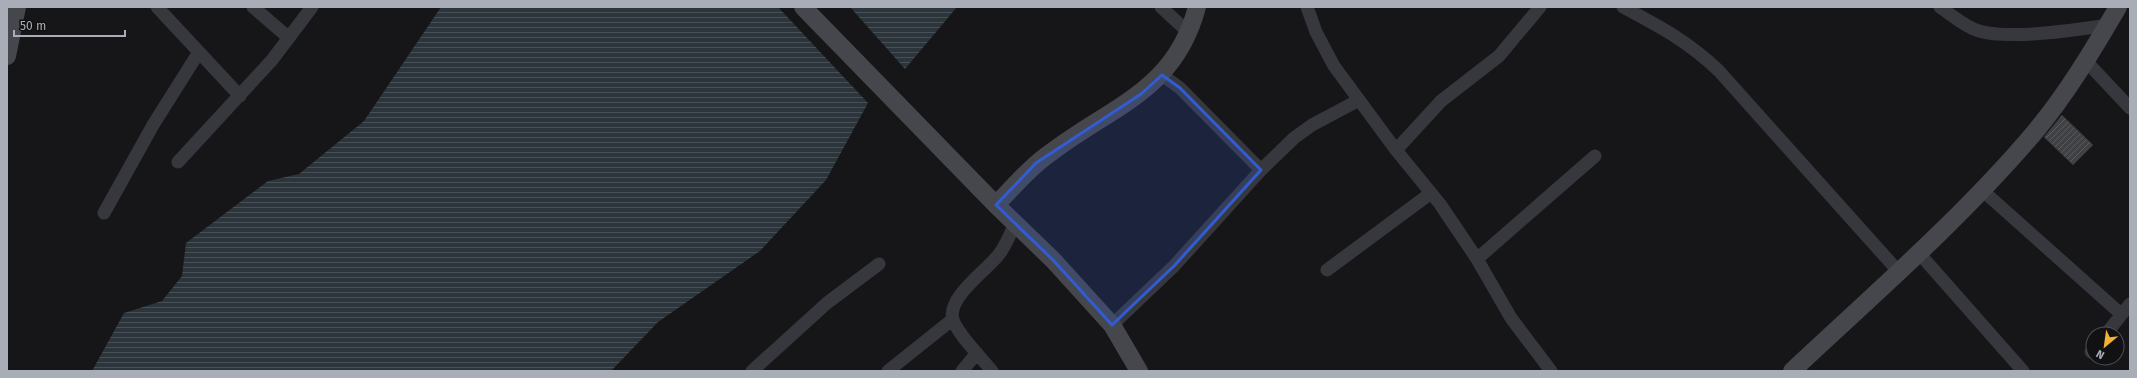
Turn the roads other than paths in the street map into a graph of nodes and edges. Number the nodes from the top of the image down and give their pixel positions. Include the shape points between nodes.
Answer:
1 (17, 7) edge
2 (157, 7) edge
3 (253, 7) edge
4 (312, 7) edge
5 (803, 7) edge
6 (1161, 7) edge
7 (1197, 7) edge
8 (1307, 7) edge
9 (1540, 7) edge
10 (1623, 7) edge
11 (1940, 7) edge
12 (2118, 7) edge
13 (2108, 25) junction
14 (1188, 32) junction
15 (289, 38) junction
16 (199, 52) junction
17 (7, 56) edge
18 (2085, 60) junction
19 (1162, 75) junction
20 (240, 96) junction
21 (1358, 100) junction
22 (2130, 108) edge
23 (1396, 150) junction
24 (1595, 156) dead end
25 (178, 162) dead end
26 (1261, 170) junction
27 (1982, 190) junction
28 (1431, 193) junction
29 (996, 206) junction
30 (104, 213) dead end
31 (1015, 223) junction
32 (1918, 252) junction
33 (1477, 258) junction
34 (878, 264) dead end
35 (1327, 270) dead end
36 (1898, 271) junction
37 (2130, 304) edge
38 (2121, 314) junction
39 (953, 319) junction
40 (1112, 325) junction
41 (2112, 326) edge
42 (977, 353) junction
43 (752, 371) edge
44 (888, 371) edge
45 (962, 371) edge
46 (992, 371) edge
47 (1139, 371) edge
48 (1551, 371) edge
49 (1792, 371) edge
50 (2023, 371) edge

1 - 17 street
2 - 16 street
3 - 15 street
4 - 15 street
5 - 29 street
6 - 14 street
7 - 14 street
8 - 21 street via 1324,50
9 - 23 street via 1499,56 1441,101
10 - 36 street via 1682,39 1704,56
11 - 13 street via 1978,31 1997,34 2084,29
12 - 13 street
13 - 18 street
14 - 19 street
15 - 20 street
16 - 20 street
16 - 30 street via 153,125
18 - 22 street
18 - 27 street via 2034,133
19 - 26 street via 1180,88
19 - 29 street via 1141,94 1036,163
20 - 25 street
21 - 23 street
21 - 26 street via 1306,129
23 - 28 street
24 - 33 street
26 - 40 street via 1174,266
27 - 32 street
27 - 38 street
28 - 33 street
28 - 35 street
29 - 31 street
31 - 39 street via 1001,252 957,298 952,311
31 - 40 street via 1053,260
32 - 36 street
32 - 50 street
33 - 48 street via 1511,318
34 - 43 street via 826,303
36 - 49 street
37 - 38 street
38 - 41 street
39 - 42 street via 956,327
39 - 44 street
40 - 47 street
42 - 45 street
42 - 46 street

